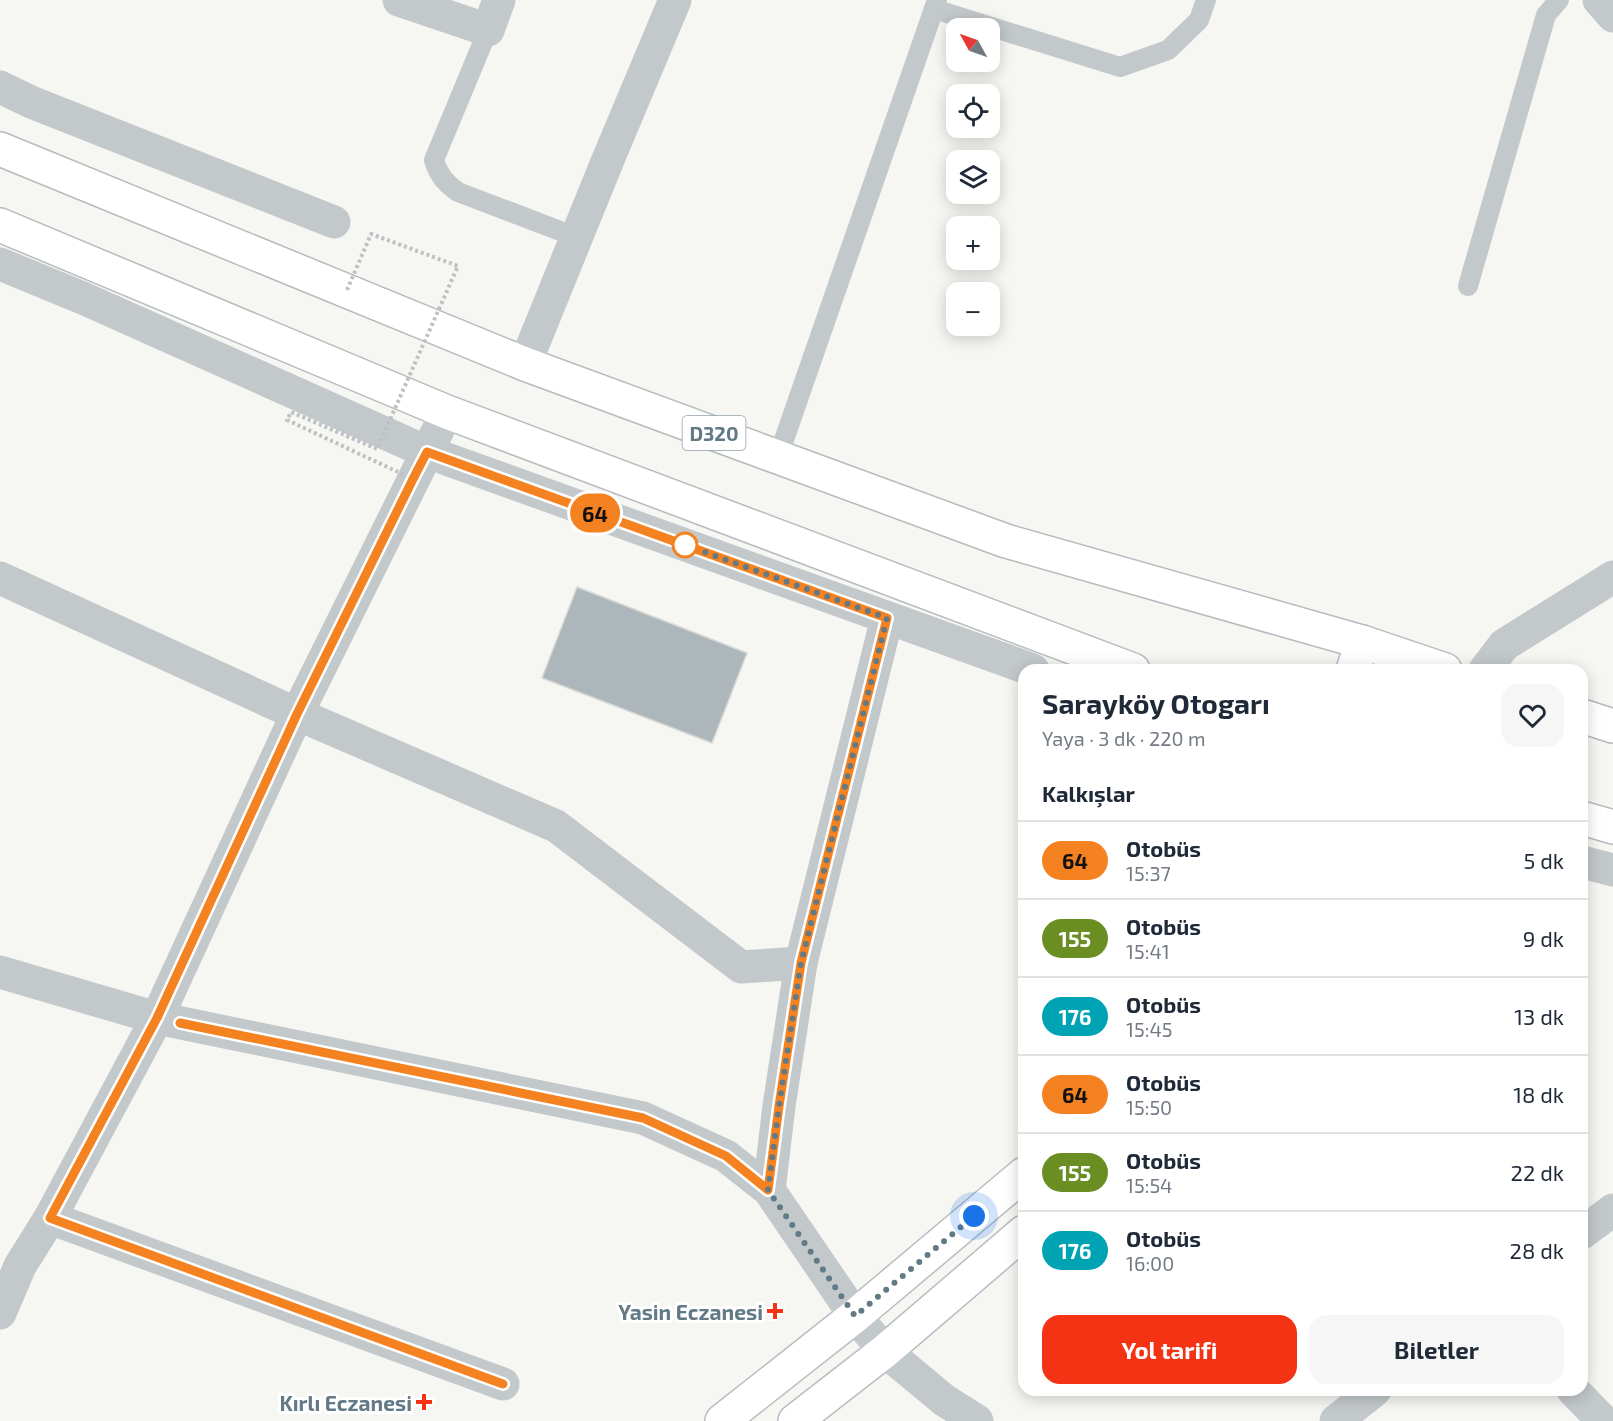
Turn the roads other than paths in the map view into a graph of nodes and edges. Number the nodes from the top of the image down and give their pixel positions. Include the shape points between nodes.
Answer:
1 (399, 0) edge
2 (675, 0) edge
3 (1206, 0) edge
4 (1559, 0) edge
5 (1599, 0) edge
6 (936, 4) edge
7 (493, 15) edge
8 (1613, 16) edge
9 (0, 87) edge
10 (0, 149) edge
11 (334, 222) dead end
12 (0, 225) edge
13 (576, 237) junction
14 (0, 264) edge
15 (1468, 286) dead end
16 (525, 364) junction
17 (447, 412) junction
18 (778, 457) junction
19 (420, 465) junction
20 (1613, 577) edge
21 (0, 578) edge
22 (887, 618) junction
23 (1357, 656) edge
24 (1117, 664) edge
25 (1407, 664) edge
26 (1490, 664) edge
27 (1018, 665) edge
28 (297, 714) junction
29 (1588, 718) edge
30 (1613, 726) edge
31 (1588, 820) edge
32 (1613, 827) edge
33 (1588, 864) edge
34 (1613, 870) edge
35 (801, 963) junction
36 (0, 972) edge
37 (157, 1018) junction
38 (1018, 1179) edge
39 (768, 1190) junction
40 (1613, 1210) edge
41 (50, 1218) junction
42 (1588, 1229) edge
43 (1018, 1237) edge
44 (10, 1262) edge
45 (0, 1313) edge
46 (855, 1316) junction
47 (885, 1351) junction
48 (503, 1384) dead end
49 (1367, 1396) edge
50 (1579, 1396) edge
51 (722, 1421) edge
52 (795, 1421) edge
53 (977, 1421) edge
54 (1336, 1421) edge
55 (1603, 1421) edge

1 - 7 street
2 - 13 street
3 - 6 lane via 1199,20 1168,50 1120,67
4 - 15 lane via 1546,15
5 - 8 street
6 - 18 lane
7 - 13 lane via 434,160 436,168 447,185 458,192
9 - 11 street
10 - 16 main road, D320
12 - 17 main road
13 - 16 street
14 - 19 street via 85,299
16 - 18 main road, D320
17 - 19 street
17 - 24 main road
18 - 23 main road, D320 via 1006,541
19 - 22 street
19 - 28 street
20 - 26 street via 1504,645
21 - 28 street
22 - 27 street
22 - 35 street
23 - 25 main road, D320
28 - 35 street via 556,826 741,967
28 - 37 street
29 - 30 main road
31 - 32 main road
33 - 34 street
35 - 39 street
36 - 37 street
37 - 39 street via 643,1118 726,1156
37 - 41 street
38 - 46 main road
39 - 46 street
40 - 42 street
41 - 44 street
41 - 48 street
43 - 47 main road
44 - 45 street
46 - 47 street
46 - 51 main road
47 - 52 main road
47 - 53 street via 944,1400
49 - 54 street
50 - 55 street

